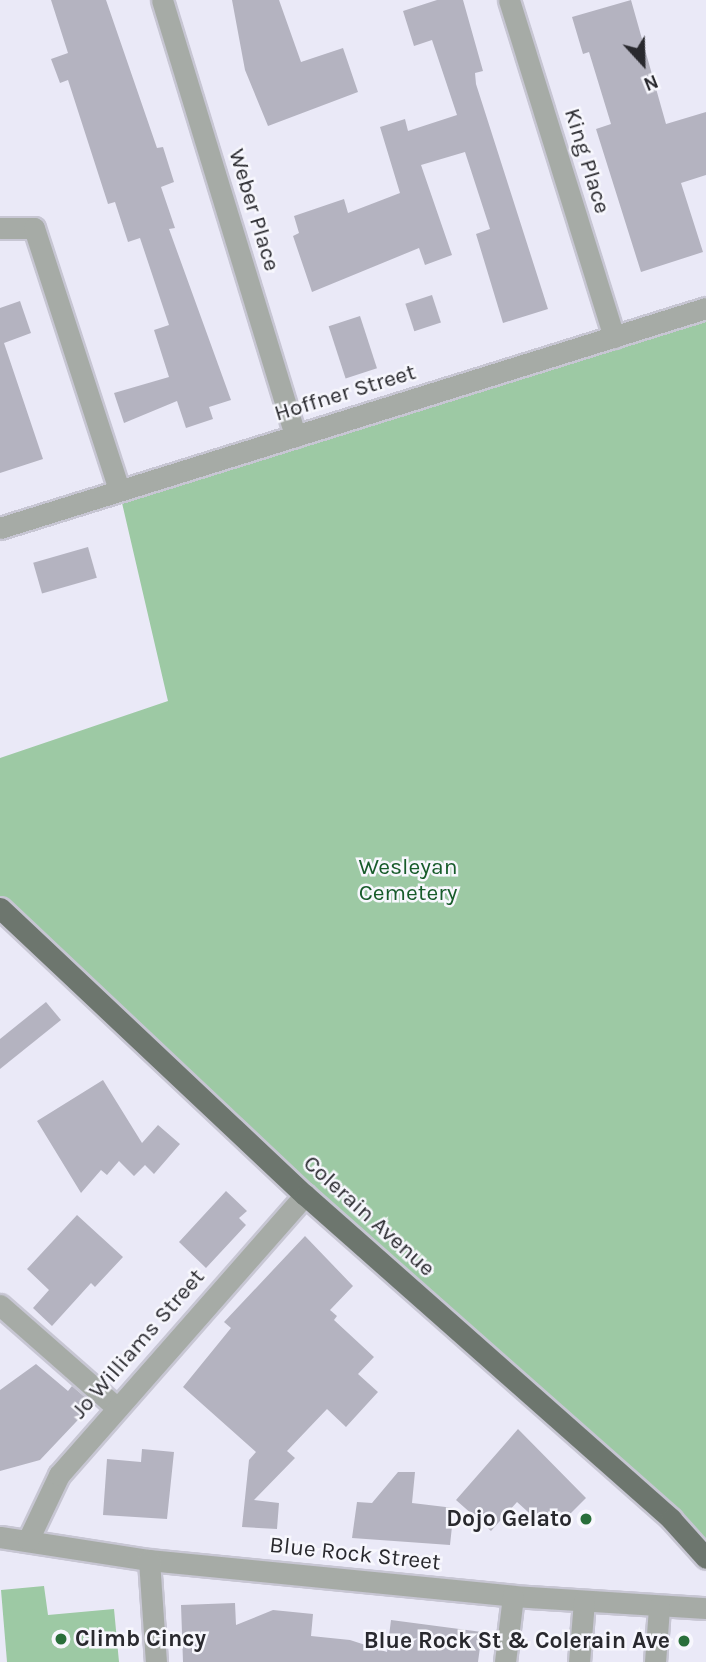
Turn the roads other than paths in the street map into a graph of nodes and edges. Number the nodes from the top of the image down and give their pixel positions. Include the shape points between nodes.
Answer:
1 (162, 0) edge
2 (509, 0) edge
3 (0, 228) edge
4 (706, 308) edge
5 (614, 337) junction
6 (295, 436) junction
7 (119, 490) junction
8 (0, 528) edge
9 (0, 908) edge
10 (305, 1195) junction
11 (0, 1305) edge
12 (116, 1407) junction
13 (0, 1537) edge
14 (28, 1540) junction
15 (706, 1558) edge
16 (149, 1560) junction
17 (513, 1596) junction
18 (584, 1601) junction
19 (659, 1607) junction
20 (706, 1608) edge
21 (156, 1662) edge
22 (505, 1662) edge
23 (579, 1662) edge
24 (655, 1662) edge

1 - 6 street, Weber Place
2 - 5 street, King Place
3 - 7 street via 34,228
4 - 5 street, Hoffner Street
5 - 6 street, Hoffner Street
6 - 7 street, Hoffner Street
7 - 8 street, Hoffner Street
9 - 10 main road, Colerain Avenue
10 - 12 street, Jo Williams Street
10 - 15 main road, Colerain Avenue via 671,1519
11 - 12 street
12 - 14 street, Jo Williams Street via 59,1475
13 - 14 street, Blue Rock Street
14 - 16 street, Blue Rock Street
16 - 17 street, Blue Rock Street
16 - 21 street
17 - 18 street, Blue Rock Street
17 - 22 street
18 - 19 street, Blue Rock Street
18 - 23 street
19 - 20 street, Blue Rock Street
19 - 24 street

